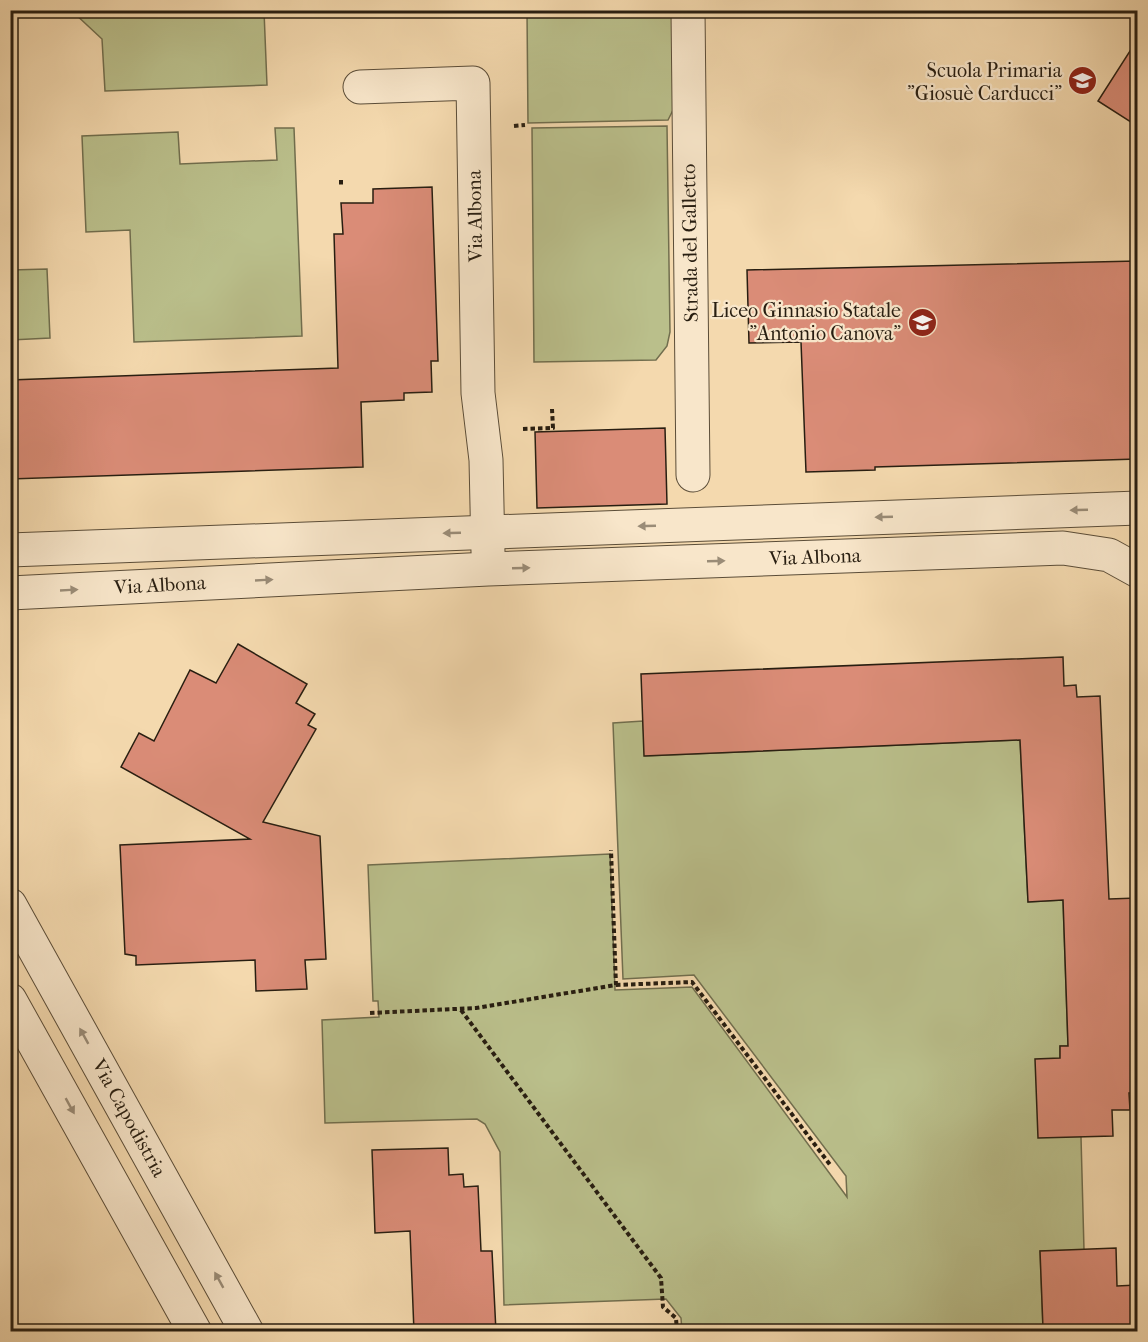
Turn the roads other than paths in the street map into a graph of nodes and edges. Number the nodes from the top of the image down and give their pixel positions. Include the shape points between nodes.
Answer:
1 (688, 10) edge
2 (360, 87) dead end
3 (693, 475) dead end
4 (1137, 508) edge
5 (488, 532) junction
6 (10, 550) edge
7 (488, 569) junction
8 (1137, 571) edge
9 (10, 593) edge
10 (10, 905) edge
11 (10, 1000) edge
12 (195, 1332) edge
13 (248, 1332) edge

1 - 3 street, Strada del Galletto
2 - 5 street, Via Albona via 473,83 478,393
4 -> 5 street, Via Albona
5 -> 6 street, Via Albona
5 - 7 street, Via Albona
7 -> 8 street, Via Albona via 1063,548 1109,555
9 -> 7 street, Via Albona
13 -> 10 street, Via Capodistria
11 -> 12 street

